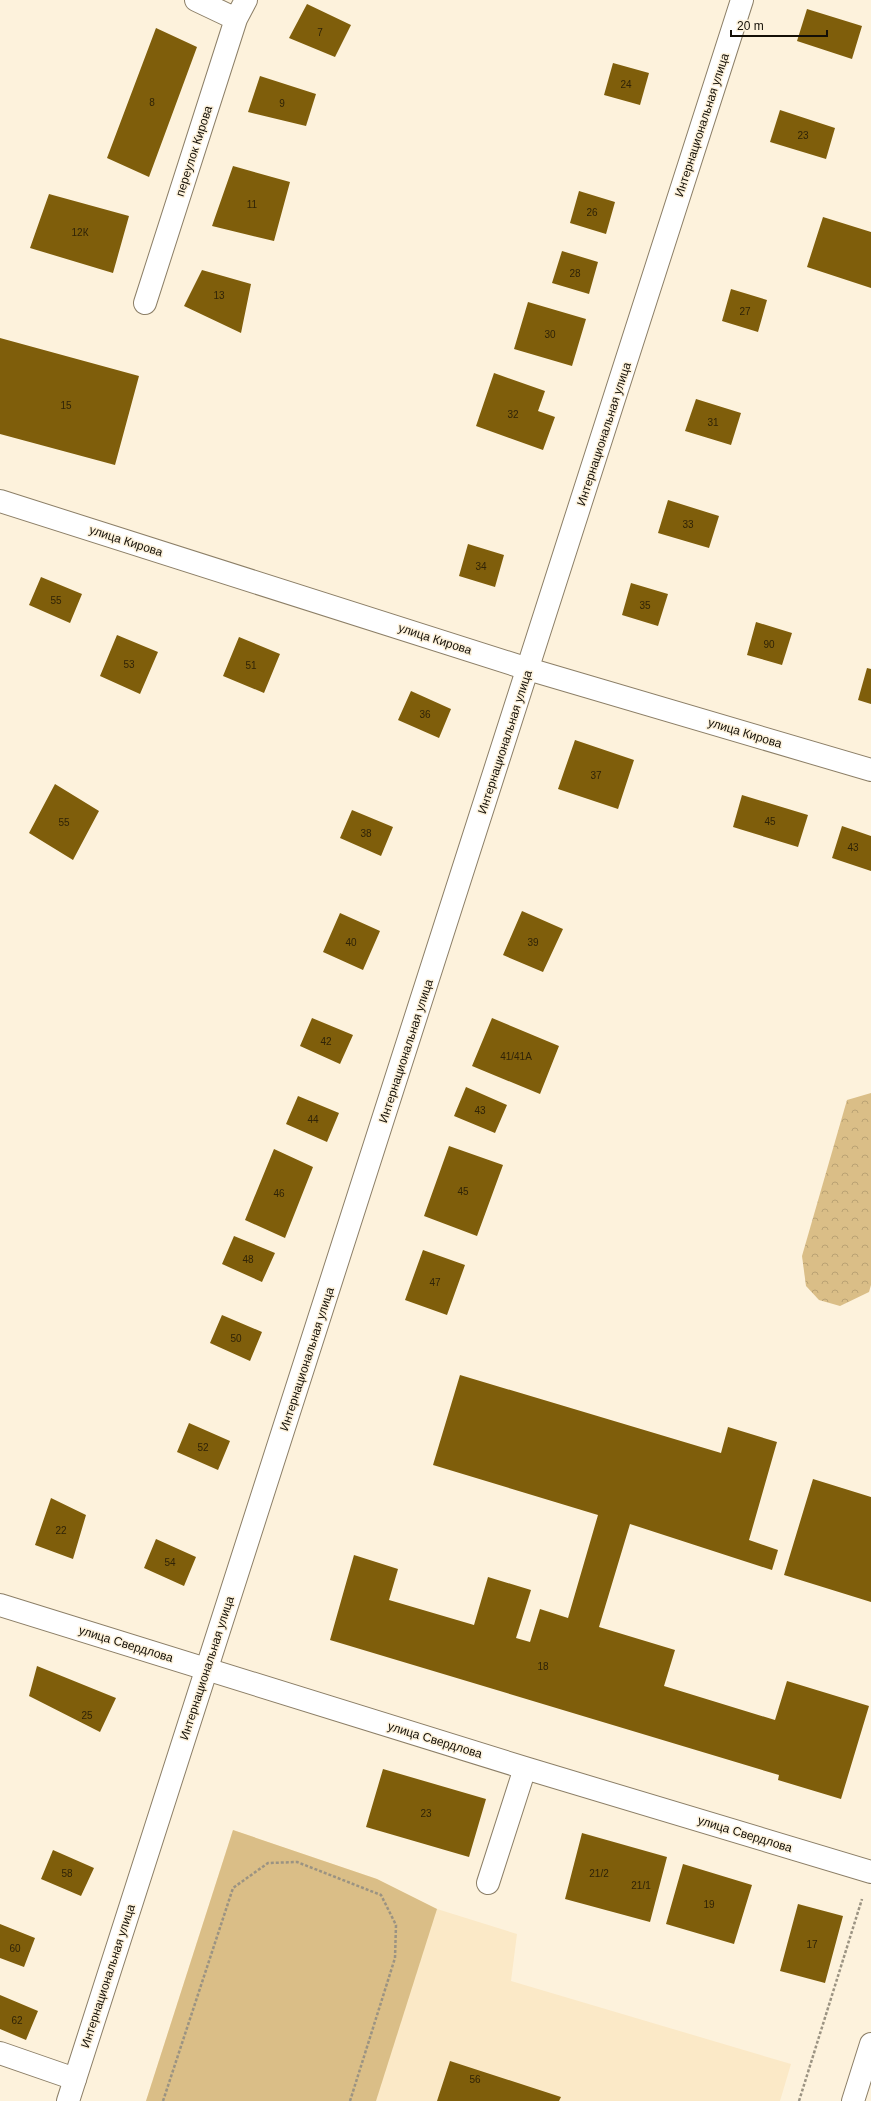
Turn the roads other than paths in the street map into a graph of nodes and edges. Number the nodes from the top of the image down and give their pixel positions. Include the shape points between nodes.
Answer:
1 (196, 0) edge
2 (246, 0) edge
3 (742, 0) edge
4 (236, 19) junction
5 (145, 303) dead end
6 (0, 501) edge
7 (528, 669) junction
8 (871, 770) edge
9 (0, 1606) edge
10 (207, 1670) junction
11 (524, 1768) junction
12 (871, 1872) edge
13 (488, 1883) dead end
14 (871, 2044) edge
15 (0, 2053) edge
16 (75, 2079) junction
17 (68, 2101) edge
18 (853, 2101) edge

1 - 4 main road
2 - 4 main road, переулок Кирова
3 - 7 main road, Интернациональная улица
4 - 5 main road, переулок Кирова
6 - 7 main road, улица Кирова
7 - 8 main road, улица Кирова
7 - 10 main road, Интернациональная улица
9 - 10 main road, улица Свердлова
10 - 11 main road, улица Свердлова
10 - 16 main road, Интернациональная улица
11 - 12 main road, улица Свердлова
11 - 13 main road
14 - 18 main road
15 - 16 main road
16 - 17 main road, Интернациональная улица

